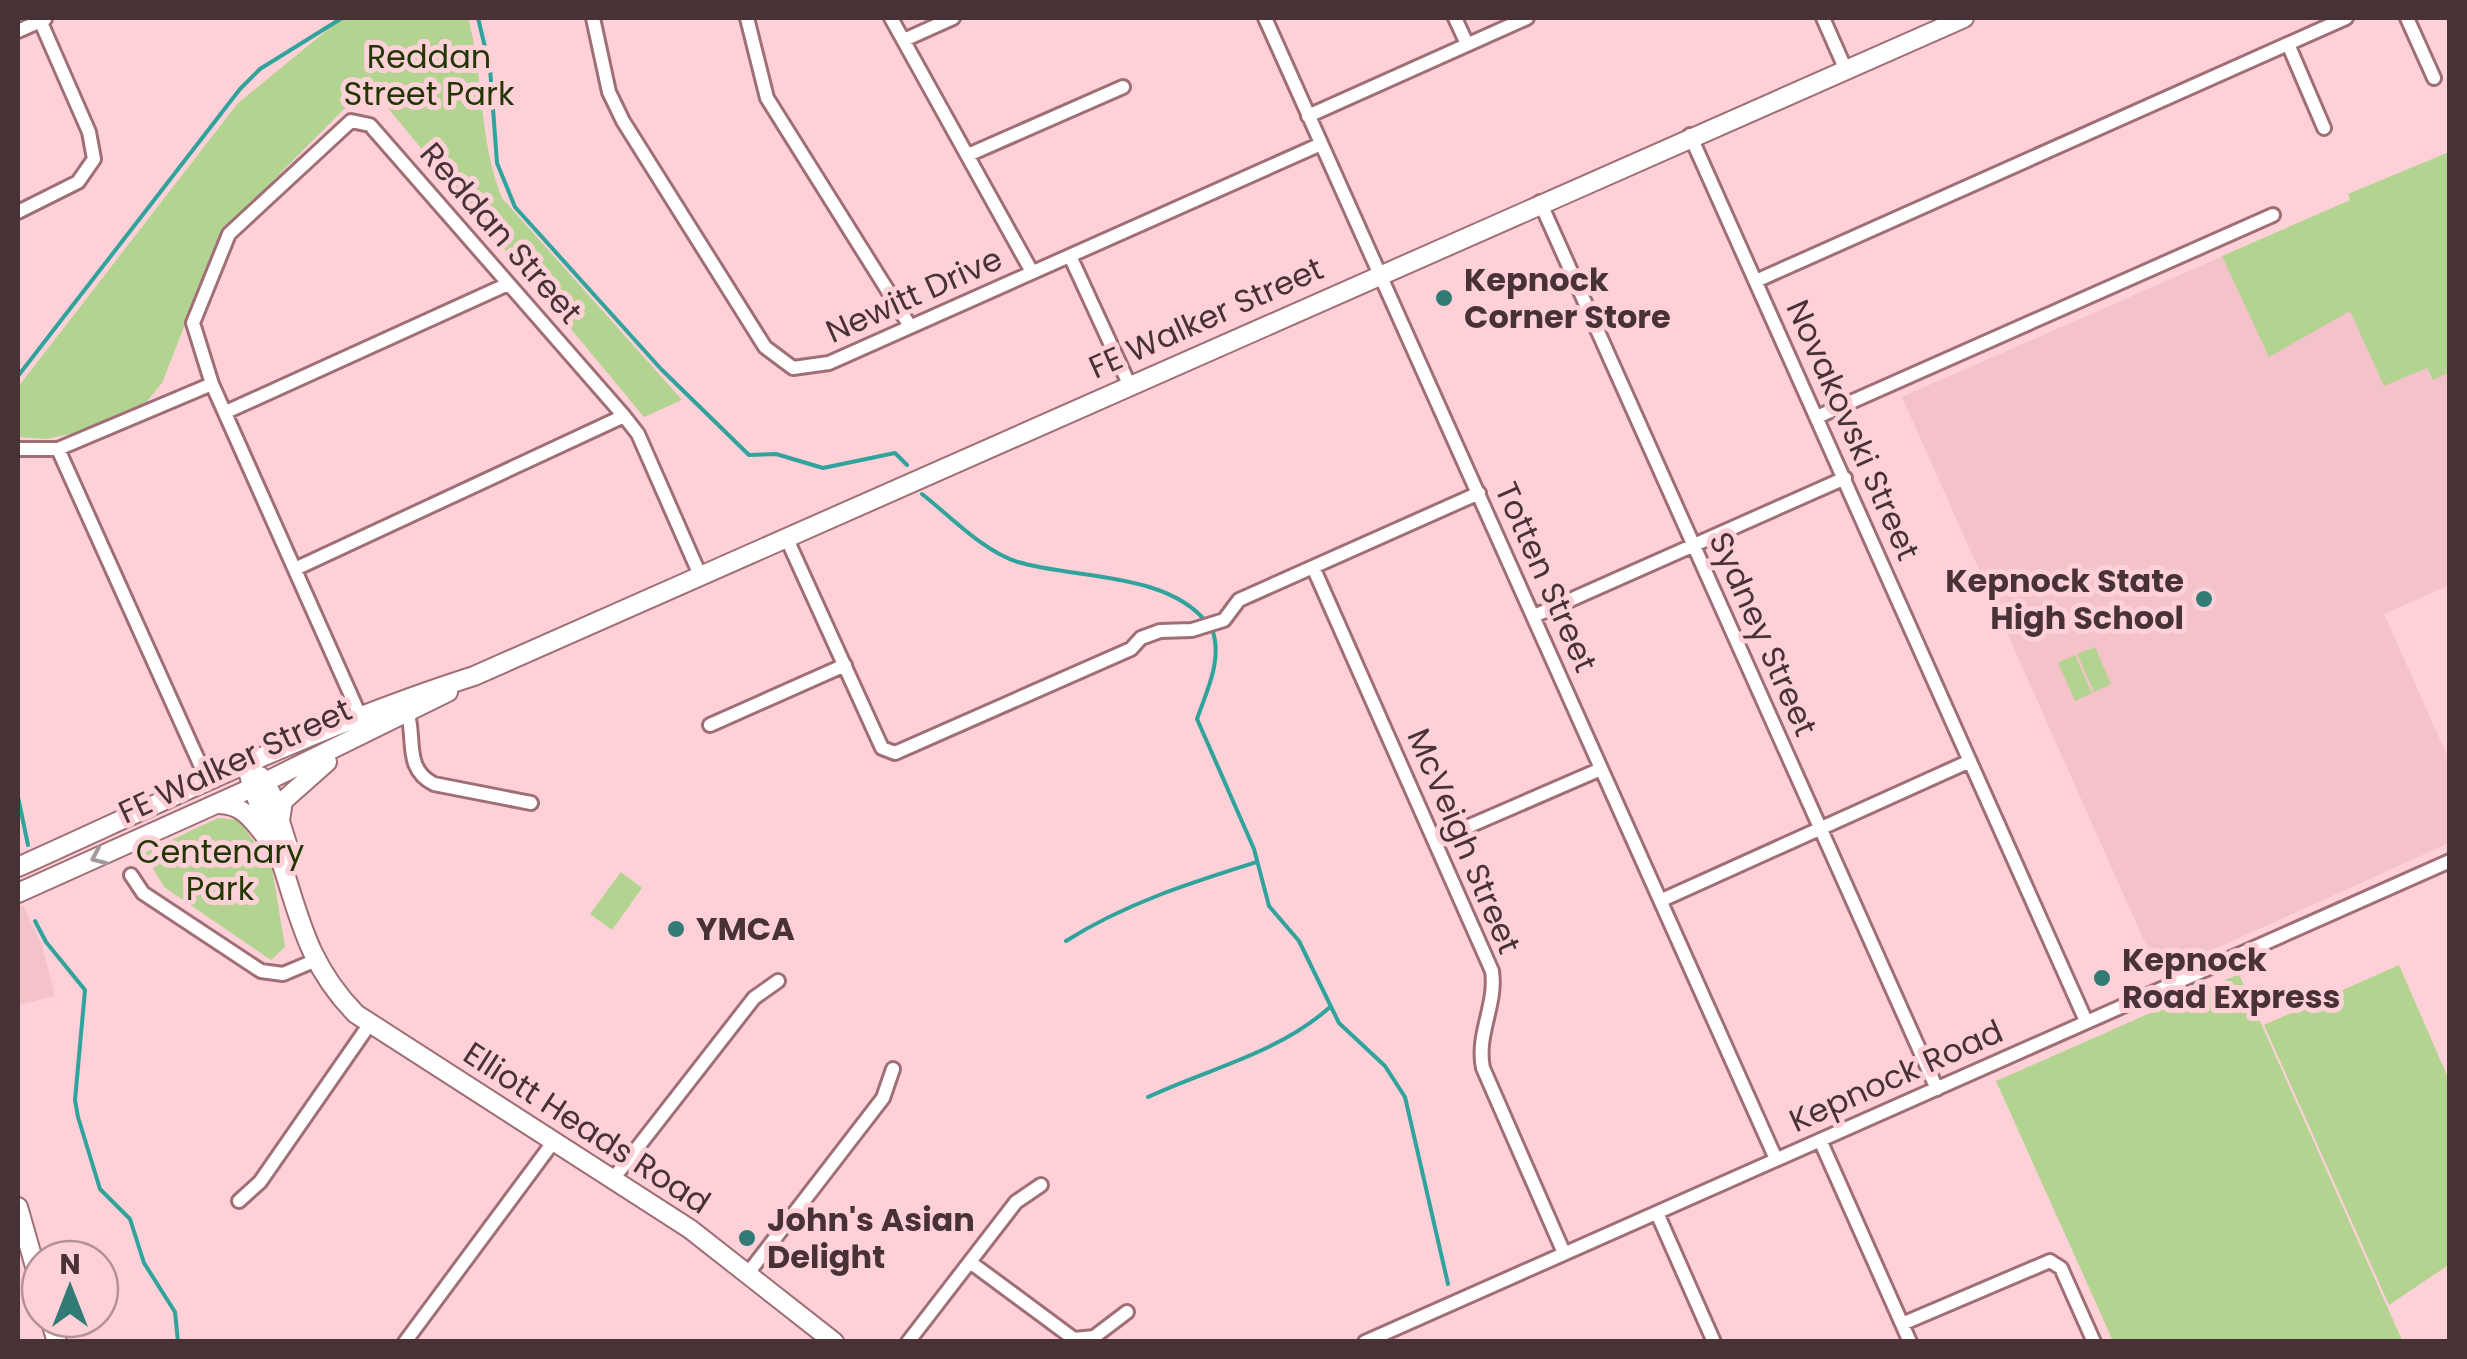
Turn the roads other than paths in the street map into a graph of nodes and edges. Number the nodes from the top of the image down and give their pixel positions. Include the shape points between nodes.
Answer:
1 (43, 18) edge
2 (593, 18) edge
3 (747, 18) edge
4 (891, 18) edge
5 (953, 18) edge
6 (1265, 18) edge
7 (1455, 18) edge
8 (1527, 18) edge
9 (1823, 18) edge
10 (1964, 18) edge
11 (2346, 18) edge
12 (2407, 18) edge
13 (18, 31) edge
14 (904, 40) junction
15 (1467, 44) junction
16 (2288, 44) junction
17 (1846, 68) junction
18 (2434, 78) dead end
19 (1122, 87) dead end
20 (1308, 116) junction
21 (2324, 128) dead end
22 (1690, 135) junction
23 (1321, 144) junction
24 (968, 155) junction
25 (1540, 202) junction
26 (18, 212) edge
27 (2273, 215) dead end
28 (1070, 256) junction
29 (1032, 272) junction
30 (1380, 274) junction
31 (1756, 281) junction
32 (508, 284) junction
33 (910, 326) junction
34 (212, 384) junction
35 (1129, 384) junction
36 (226, 412) junction
37 (624, 416) junction
38 (1817, 417) junction
39 (18, 449) edge
40 (58, 450) junction
41 (1845, 478) junction
42 (1479, 493) junction
43 (786, 537) junction
44 (1694, 545) junction
45 (1313, 567) junction
46 (295, 569) junction
47 (700, 574) junction
48 (1534, 616) junction
49 (845, 665) junction
50 (406, 707) junction
51 (361, 718) junction
52 (710, 725) dead end
53 (382, 726) junction
54 (1970, 761) junction
55 (248, 764) junction
56 (1602, 768) junction
57 (208, 782) junction
58 (258, 785) junction
59 (531, 803) dead end
60 (216, 804) junction
61 (280, 820) junction
62 (1819, 829) junction
63 (1437, 840) junction
64 (280, 858) junction
65 (2450, 861) edge
66 (18, 867) edge
67 (131, 875) dead end
68 (18, 893) edge
69 (1662, 900) junction
70 (296, 910) junction
71 (314, 960) junction
72 (778, 981) dead end
73 (2086, 1021) junction
74 (369, 1025) junction
75 (893, 1068) dead end
76 (1937, 1089) junction
77 (1820, 1140) junction
78 (554, 1141) junction
79 (1776, 1160) junction
80 (613, 1178) junction
81 (1041, 1185) dead end
82 (239, 1201) dead end
83 (18, 1208) edge
84 (1657, 1213) junction
85 (22, 1239) edge
86 (1564, 1254) junction
87 (970, 1262) junction
88 (748, 1272) junction
89 (1127, 1312) dead end
90 (1902, 1324) junction
91 (404, 1342) edge
92 (834, 1342) edge
93 (908, 1342) edge
94 (1366, 1342) edge
95 (1714, 1342) edge
96 (1910, 1342) edge
97 (2094, 1342) edge

1 - 13 street
1 - 26 street via 94,150 86,175
2 - 33 street, Newitt Drive via 615,107 772,356 792,368 816,368
3 - 33 street via 768,98
4 - 14 street
5 - 14 street
6 - 20 street, Totten Street
7 - 15 street
8 - 15 street
9 - 17 street
10 - 17 main road, FE Walker Street
11 - 16 street
12 - 18 street
14 - 24 street
15 - 20 street
16 - 21 street
16 - 31 street
17 - 22 main road, FE Walker Street
19 - 24 street
20 - 23 street, Totten Street
22 - 25 main road, FE Walker Street
22 - 31 street, Novakovski Street
23 - 28 street, Newitt Drive
23 - 30 street, Totten Street
24 - 29 street
25 - 30 main road, FE Walker Street
25 - 44 street, Sydney Street
27 - 38 street
28 - 29 street, Newitt Drive
28 - 35 street
29 - 33 street, Newitt Drive
30 - 35 main road, FE Walker Street
30 - 42 street, Totten Street
31 - 38 street, Novakovski Street
32 - 34 street, Reddan Street via 370,125 352,121 224,241 193,323
32 - 36 street
32 - 37 street, Reddan Street
34 - 36 street
34 - 40 street
35 - 43 main road, FE Walker Street
36 - 46 street
37 - 46 street
37 - 47 street, Reddan Street
38 - 41 street, Novakovski Street
39 - 40 street
40 - 57 street
41 - 44 street
41 - 54 street, Novakovski Street
42 - 45 street
42 - 48 street, Totten Street
43 - 47 main road, FE Walker Street
43 - 49 street
44 - 48 street
44 - 62 street, Sydney Street
45 - 49 street via 1239,600 1224,620 1143,637 1130,650 900,752 882,748
45 - 63 street, McVeigh Street
46 - 51 street
47 - 50 main road, FE Walker Street
48 - 56 street, Totten Street
49 - 52 street
50 - 51 main road, FE Walker Street
50 - 53 main road, FE Walker Street
50 - 59 street via 420,777
51 - 55 main road, FE Walker Street
53 - 58 main road, FE Walker Street
53 - 61 main road via 304,779 283,801
54 - 62 street
54 - 73 street, Novakovski Street
55 - 57 main road, FE Walker Street
55 - 58 main road, Elliott Heads Road
56 - 63 street
56 - 69 street, Totten Street
57 - 66 main road, FE Walker Street
58 - 60 main road, FE Walker Street
58 - 61 main road, Elliott Heads Road
58 - 64 main road, Elliott Heads Road
60 - 64 main road via 243,811
60 -> 68 main road, FE Walker Street
61 - 70 main road, Elliott Heads Road
62 - 69 street
62 - 76 street, Sydney Street
63 - 86 street, McVeigh Street via 1492,971 1483,1068
64 - 70 main road, Elliott Heads Road
65 - 73 street, Kepnock Road
67 - 71 street via 143,893 261,971 284,974
69 - 79 street, Totten Street
70 - 71 main road, Elliott Heads Road
71 - 74 main road, Elliott Heads Road
72 - 80 street via 754,998
73 - 76 street, Kepnock Road
74 - 78 main road, Elliott Heads Road
74 - 82 street via 260,1182
75 - 88 street via 883,1098
76 - 77 street, Kepnock Road
77 - 79 street, Kepnock Road
77 - 90 street
78 - 80 main road, Elliott Heads Road
78 - 91 street
79 - 84 street, Kepnock Road
80 - 88 main road, Elliott Heads Road
81 - 87 street via 1016,1202
83 - 85 main road
84 - 86 street, Kepnock Road
84 - 95 street
86 - 94 street, Kepnock Road
87 - 89 street via 1074,1339 1094,1337
87 - 93 street
88 - 92 main road, Elliott Heads Road
90 - 96 street
90 - 97 street via 2050,1261 2064,1274

